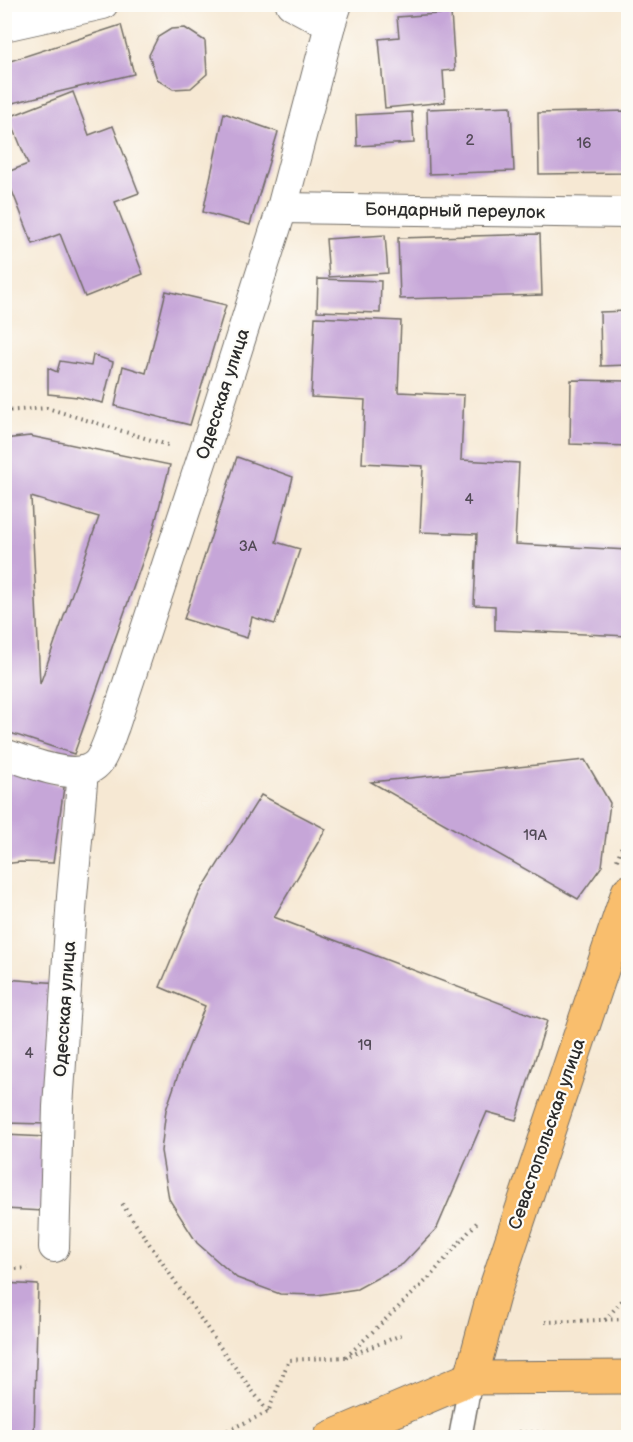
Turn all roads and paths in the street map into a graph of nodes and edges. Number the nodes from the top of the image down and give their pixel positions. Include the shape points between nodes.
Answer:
1 (104, 4) edge
2 (291, 4) edge
3 (334, 15) edge
4 (4, 26) edge
5 (282, 208) junction
6 (628, 213) edge
7 (4, 411) edge
8 (203, 456) junction
9 (4, 754) edge
10 (83, 771) junction
11 (628, 829) edge
12 (616, 862) dead end
13 (628, 892) edge
14 (122, 1204) dead end
15 (481, 1218) dead end
16 (54, 1247) dead end
17 (628, 1294) edge
18 (628, 1319) edge
19 (604, 1321) junction
20 (545, 1322) dead end
21 (401, 1335) dead end
22 (346, 1357) junction
23 (628, 1377) edge
24 (471, 1378) junction
25 (268, 1412) junction
26 (519, 1432) dead end
27 (211, 1437) edge
28 (330, 1437) edge
29 (460, 1437) edge
30 (607, 1437) edge

1 - 4 street
2 - 3 street
3 - 5 street, Одесская улица
5 - 6 street, Бондарный переулок
5 - 8 street, Одесская улица
7 - 8 path via 47,408
8 - 10 street, Одесская улица via 114,726 99,762
9 - 10 street via 62,772
10 - 16 street, Одесская улица via 58,1107
11 - 12 path
13 - 24 main road, Севастопольская улица via 493,1296
14 - 25 path
15 - 22 path via 428,1280
17 - 19 path
18 - 19 path
19 - 20 path
21 - 22 path
22 - 25 path via 289,1360
23 - 24 main road
24 - 28 main road
24 - 29 street
25 - 27 path
26 - 30 path via 610,1436

